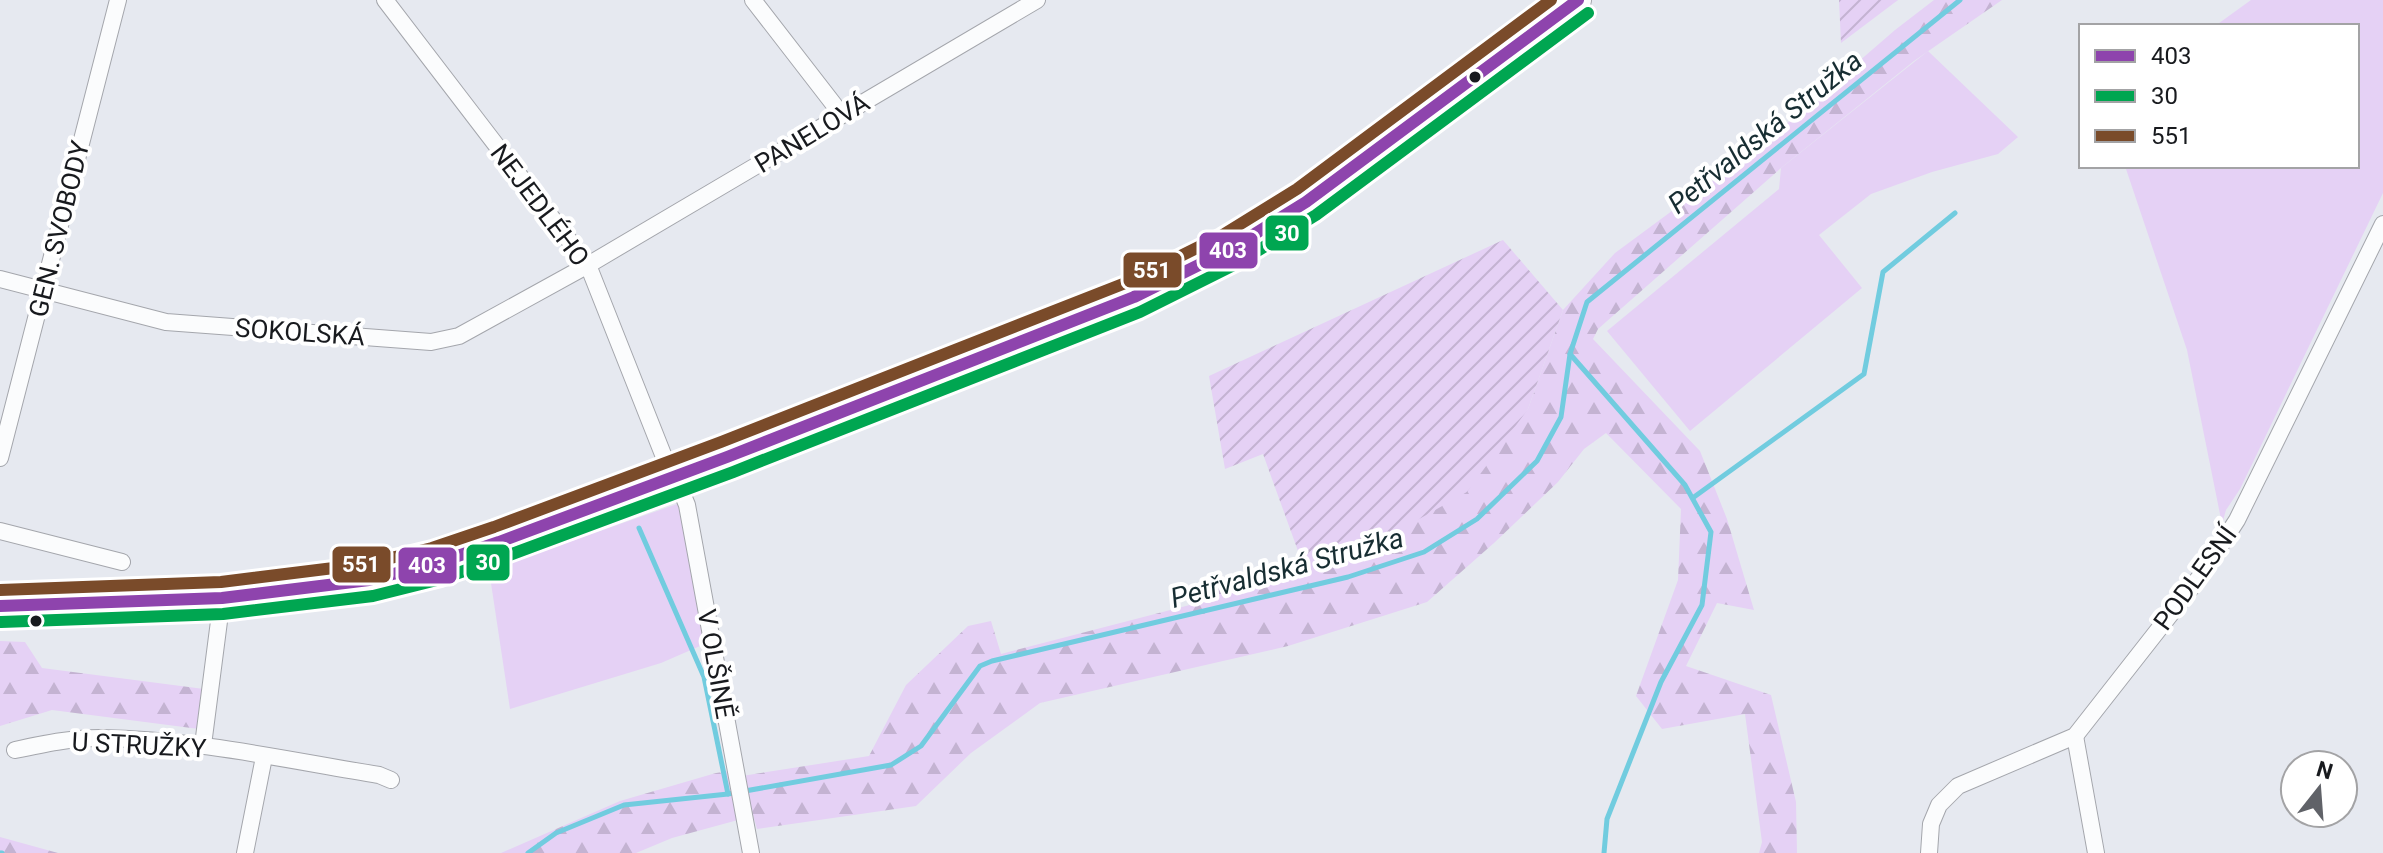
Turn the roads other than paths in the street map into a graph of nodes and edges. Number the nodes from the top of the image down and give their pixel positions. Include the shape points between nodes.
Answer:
1 (118, 0) edge
2 (385, 0) edge
3 (753, 0) edge
4 (1037, 0) edge
5 (1578, 0) edge
6 (842, 115) junction
7 (2383, 224) edge
8 (588, 265) junction
9 (0, 279) edge
10 (43, 290) junction
11 (0, 458) edge
12 (675, 476) junction
13 (0, 531) edge
14 (122, 562) dead end
15 (222, 598) junction
16 (0, 606) edge
17 (2075, 736) junction
18 (203, 745) junction
19 (15, 750) dead end
20 (264, 757) junction
21 (391, 780) dead end
22 (245, 853) edge
23 (751, 853) edge
24 (1929, 853) edge
25 (2096, 853) edge

1 - 10 street, GEN. SVOBODY
2 - 8 street, NEJEDLÉHO
3 - 6 street
4 - 6 street, PANELOVÁ
5 - 12 main road via 1306,202 1190,271
6 - 8 street, PANELOVÁ
7 - 17 street, PODLESNÍ via 2237,520 2202,574
8 - 10 street, SOKOLSKÁ via 459,336 431,342 166,322
8 - 12 street, NEJEDLÉHO
9 - 10 street, SOKOLSKÁ
10 - 11 street, GEN. SVOBODY
12 - 15 main road via 437,563 369,580
12 - 23 street, V OLŠINĚ via 687,505
13 - 14 street
15 - 16 main road
15 - 18 street
17 - 24 street, PODLESNÍ via 1958,786 1935,813
17 - 25 street
18 - 19 street, U STRUŽKY via 99,738
18 - 20 street, U STRUŽKY
20 - 21 street, U STRUŽKY
20 - 22 street

